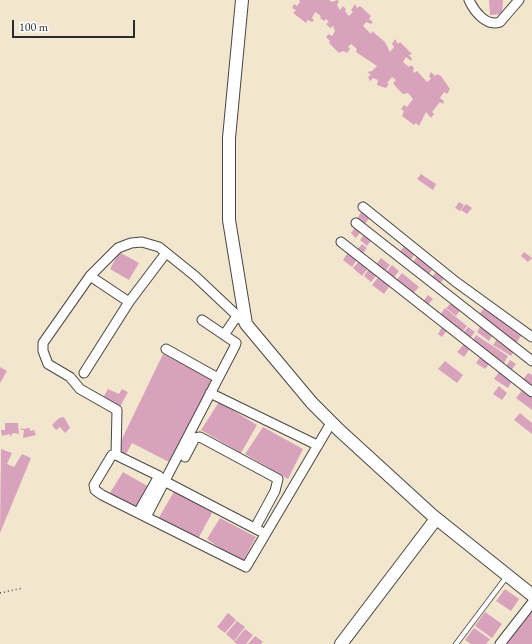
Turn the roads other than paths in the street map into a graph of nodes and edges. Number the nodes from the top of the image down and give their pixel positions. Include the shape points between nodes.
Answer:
1 (242, 0) edge
2 (469, 0) edge
3 (519, 0) edge
4 (364, 207) dead end
5 (356, 223) dead end
6 (342, 242) dead end
7 (166, 253) junction
8 (90, 276) junction
9 (129, 302) junction
10 (202, 320) dead end
11 (242, 320) junction
12 (224, 335) junction
13 (532, 337) edge
14 (166, 349) dead end
15 (532, 361) edge
16 (84, 373) dead end
17 (218, 378) junction
18 (532, 392) edge
19 (210, 393) junction
20 (331, 423) junction
21 (317, 445) junction
22 (116, 455) junction
23 (168, 483) junction
24 (142, 515) junction
25 (436, 519) junction
26 (254, 528) junction
27 (266, 535) junction
28 (508, 576) junction
29 (532, 595) edge
30 (532, 603) edge
31 (341, 644) edge
32 (456, 644) edge
33 (500, 644) edge

1 - 11 street via 229,138 229,213
2 - 3 street via 477,13 495,24 500,22
4 - 13 street via 456,282
5 - 15 street
6 - 18 street
7 - 8 street via 152,244 131,243 118,248
7 - 9 street
7 - 11 street
8 - 9 street
8 - 22 street via 43,343 43,351 48,364 70,376 80,389 117,410
9 - 16 street
10 - 12 street
11 - 12 street
11 - 20 street
12 - 17 street via 236,343
14 - 17 street
17 - 19 street
19 - 21 street
19 - 23 street
20 - 21 street
20 - 25 street
21 - 27 street
22 - 24 street via 159,476
22 - 24 street via 110,458 94,485 95,490
23 - 24 street
23 - 26 street
23 - 26 street via 195,438 200,437 278,479 275,491
24 - 27 street via 246,567
25 - 28 street
25 - 31 street
26 - 27 street
28 - 29 street
28 - 32 lane
30 - 33 street

